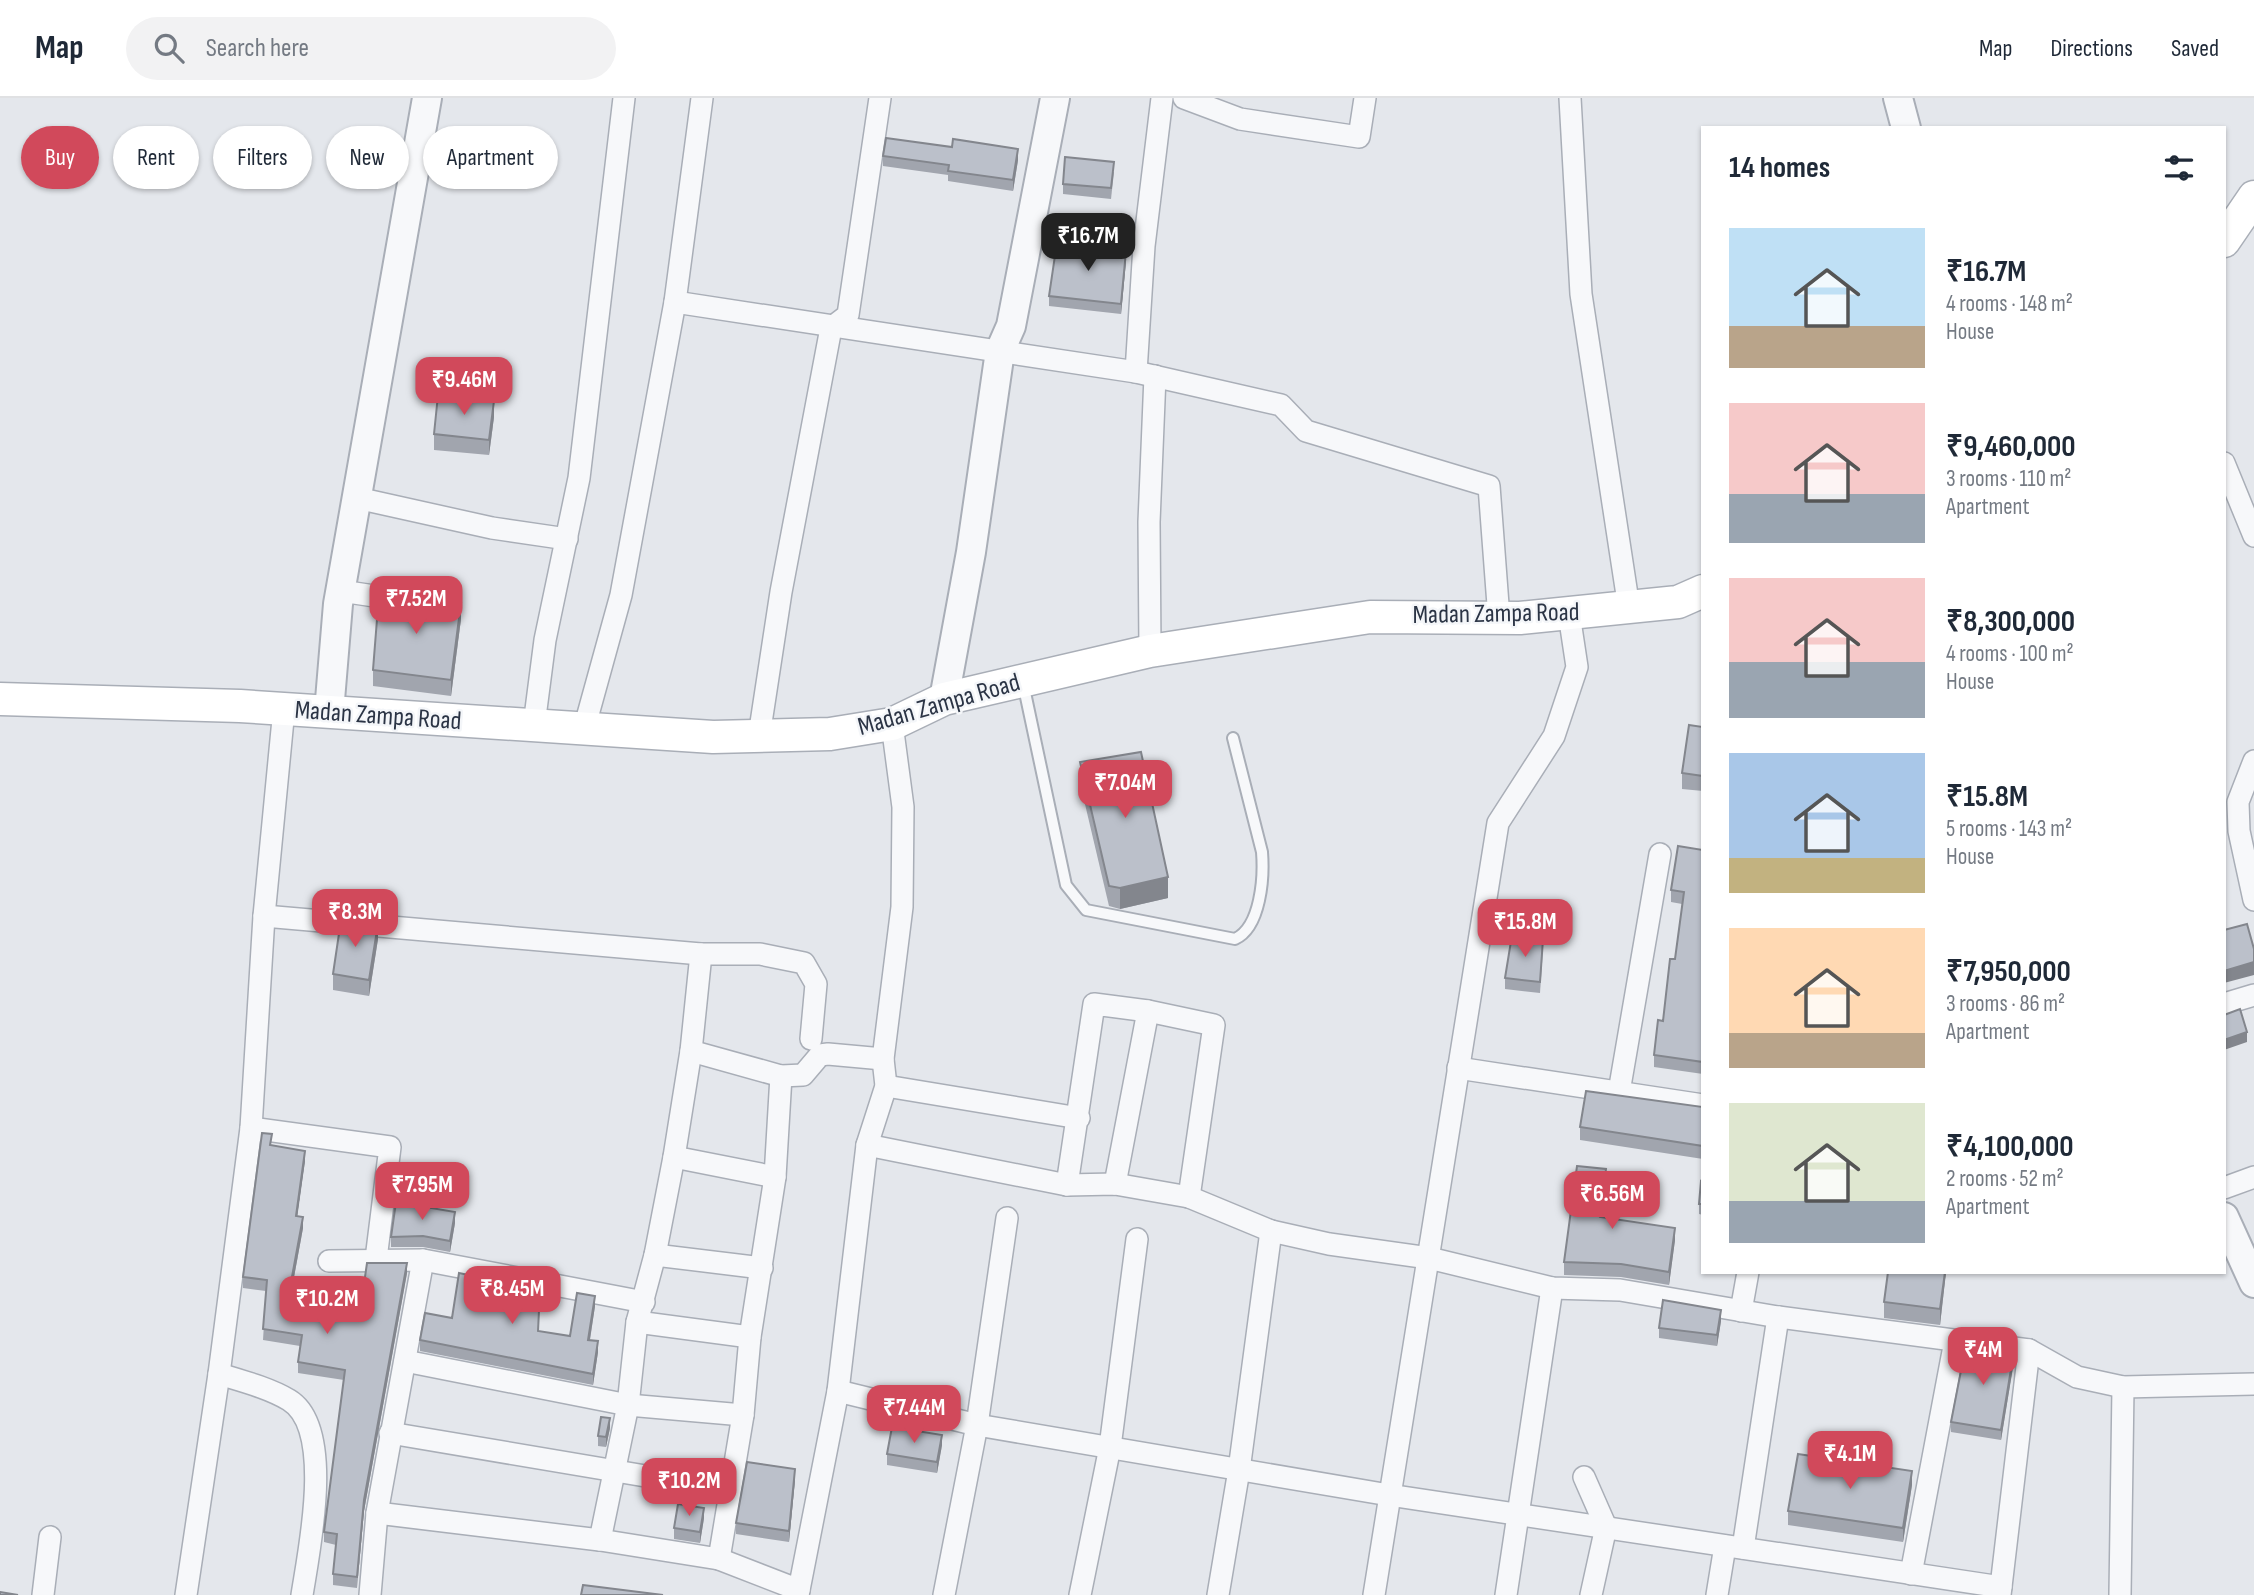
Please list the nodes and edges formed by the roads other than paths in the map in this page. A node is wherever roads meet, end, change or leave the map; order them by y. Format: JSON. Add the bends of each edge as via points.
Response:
{"nodes":[{"id":1,"x":427,"y":98,"type":"edge"},
{"id":2,"x":624,"y":98,"type":"edge"},
{"id":3,"x":702,"y":98,"type":"edge"},
{"id":4,"x":880,"y":98,"type":"edge"},
{"id":5,"x":1055,"y":98,"type":"edge"},
{"id":6,"x":1161,"y":98,"type":"edge"},
{"id":7,"x":1184,"y":98,"type":"edge"},
{"id":8,"x":1365,"y":98,"type":"edge"},
{"id":9,"x":1570,"y":98,"type":"edge"},
{"id":10,"x":1898,"y":98,"type":"edge"},
{"id":11,"x":1242,"y":108,"type":"edge"},
{"id":12,"x":1905,"y":126,"type":"edge"},
{"id":13,"x":2254,"y":197,"type":"edge"},
{"id":14,"x":2226,"y":238,"type":"edge"},
{"id":15,"x":675,"y":302,"type":"junction"},
{"id":16,"x":831,"y":327,"type":"junction"},
{"id":17,"x":1000,"y":351,"type":"junction"},
{"id":18,"x":1145,"y":374,"type":"junction"},
{"id":19,"x":2226,"y":468,"type":"edge"},
{"id":20,"x":357,"y":498,"type":"junction"},
{"id":21,"x":2254,"y":536,"type":"edge"},
{"id":22,"x":567,"y":539,"type":"junction"},
{"id":23,"x":341,"y":591,"type":"junction"},
{"id":24,"x":1701,"y":592,"type":"edge"},
{"id":25,"x":381,"y":597,"type":"edge"},
{"id":26,"x":1629,"y":608,"type":"junction"},
{"id":27,"x":1569,"y":614,"type":"junction"},
{"id":28,"x":1499,"y":618,"type":"junction"},
{"id":29,"x":1150,"y":651,"type":"junction"},
{"id":30,"x":1022,"y":680,"type":"junction"},
{"id":31,"x":0,"y":699,"type":"edge"},
{"id":32,"x":944,"y":699,"type":"junction"},
{"id":33,"x":284,"y":709,"type":"junction"},
{"id":34,"x":329,"y":712,"type":"junction"},
{"id":35,"x":892,"y":724,"type":"junction"},
{"id":36,"x":534,"y":725,"type":"junction"},
{"id":37,"x":584,"y":729,"type":"junction"},
{"id":38,"x":759,"y":736,"type":"junction"},
{"id":39,"x":1233,"y":738,"type":"dead end"},
{"id":40,"x":2254,"y":761,"type":"edge"},
{"id":41,"x":1660,"y":854,"type":"dead end"},
{"id":42,"x":2254,"y":900,"type":"edge"},
{"id":43,"x":264,"y":916,"type":"junction"},
{"id":44,"x":701,"y":954,"type":"junction"},
{"id":45,"x":2254,"y":995,"type":"edge"},
{"id":46,"x":2226,"y":1003,"type":"edge"},
{"id":47,"x":1148,"y":1011,"type":"junction"},
{"id":48,"x":811,"y":1039,"type":"dead end"},
{"id":49,"x":691,"y":1051,"type":"junction"},
{"id":50,"x":883,"y":1059,"type":"junction"},
{"id":51,"x":1458,"y":1068,"type":"junction"},
{"id":52,"x":781,"y":1076,"type":"junction"},
{"id":53,"x":886,"y":1086,"type":"junction"},
{"id":54,"x":1619,"y":1092,"type":"junction"},
{"id":55,"x":1701,"y":1105,"type":"edge"},
{"id":56,"x":1079,"y":1118,"type":"junction"},
{"id":57,"x":251,"y":1128,"type":"junction"},
{"id":58,"x":867,"y":1145,"type":"junction"},
{"id":59,"x":674,"y":1157,"type":"junction"},
{"id":60,"x":775,"y":1177,"type":"junction"},
{"id":61,"x":2254,"y":1177,"type":"edge"},
{"id":62,"x":1115,"y":1184,"type":"junction"},
{"id":63,"x":1067,"y":1185,"type":"junction"},
{"id":64,"x":2226,"y":1187,"type":"edge"},
{"id":65,"x":1189,"y":1197,"type":"junction"},
{"id":66,"x":1007,"y":1218,"type":"dead end"},
{"id":67,"x":2226,"y":1221,"type":"edge"},
{"id":68,"x":1271,"y":1231,"type":"junction"},
{"id":69,"x":1137,"y":1239,"type":"dead end"},
{"id":70,"x":655,"y":1255,"type":"junction"},
{"id":71,"x":1429,"y":1258,"type":"junction"},
{"id":72,"x":376,"y":1259,"type":"junction"},
{"id":73,"x":423,"y":1260,"type":"junction"},
{"id":74,"x":329,"y":1261,"type":"dead end"},
{"id":75,"x":762,"y":1268,"type":"junction"},
{"id":76,"x":1748,"y":1274,"type":"edge"},
{"id":77,"x":2254,"y":1283,"type":"edge"},
{"id":78,"x":1552,"y":1288,"type":"junction"},
{"id":79,"x":1741,"y":1311,"type":"junction"},
{"id":80,"x":640,"y":1312,"type":"junction"},
{"id":81,"x":1778,"y":1317,"type":"junction"},
{"id":82,"x":750,"y":1337,"type":"junction"},
{"id":83,"x":1955,"y":1341,"type":"junction"},
{"id":84,"x":2029,"y":1350,"type":"junction"},
{"id":85,"x":405,"y":1361,"type":"junction"},
{"id":86,"x":219,"y":1374,"type":"junction"},
{"id":87,"x":2254,"y":1384,"type":"edge"},
{"id":88,"x":2123,"y":1387,"type":"junction"},
{"id":89,"x":838,"y":1391,"type":"junction"},
{"id":90,"x":628,"y":1405,"type":"junction"},
{"id":91,"x":743,"y":1415,"type":"junction"},
{"id":92,"x":977,"y":1425,"type":"junction"},
{"id":93,"x":390,"y":1433,"type":"junction"},
{"id":94,"x":1110,"y":1447,"type":"junction"},
{"id":95,"x":1240,"y":1469,"type":"junction"},
{"id":96,"x":614,"y":1472,"type":"junction"},
{"id":97,"x":1584,"y":1477,"type":"dead end"},
{"id":98,"x":728,"y":1493,"type":"junction"},
{"id":99,"x":1389,"y":1495,"type":"junction"},
{"id":100,"x":377,"y":1513,"type":"junction"},
{"id":101,"x":1519,"y":1515,"type":"junction"},
{"id":102,"x":1605,"y":1528,"type":"junction"},
{"id":103,"x":50,"y":1536,"type":"dead end"},
{"id":104,"x":600,"y":1540,"type":"junction"},
{"id":105,"x":1734,"y":1547,"type":"junction"},
{"id":106,"x":719,"y":1559,"type":"junction"},
{"id":107,"x":1911,"y":1574,"type":"junction"},
{"id":108,"x":2001,"y":1591,"type":"edge"},
{"id":109,"x":798,"y":1593,"type":"edge"},
{"id":110,"x":43,"y":1595,"type":"edge"},
{"id":111,"x":186,"y":1595,"type":"edge"},
{"id":112,"x":302,"y":1595,"type":"edge"},
{"id":113,"x":370,"y":1595,"type":"edge"},
{"id":114,"x":944,"y":1595,"type":"edge"},
{"id":115,"x":1080,"y":1595,"type":"edge"},
{"id":116,"x":1218,"y":1595,"type":"edge"},
{"id":117,"x":1374,"y":1595,"type":"edge"},
{"id":118,"x":1506,"y":1595,"type":"edge"},
{"id":119,"x":1591,"y":1595,"type":"edge"},
{"id":120,"x":1717,"y":1595,"type":"edge"},
{"id":121,"x":2120,"y":1595,"type":"edge"}],
"edges":[{"from":1,"to":20,"type":"street"},
{"from":2,"to":22,"type":"street","via":[[579,478]]},
{"from":3,"to":15,"type":"street"},
{"from":4,"to":16,"type":"street","via":[[848,315]]},
{"from":5,"to":17,"type":"street","via":[[1012,326]]},
{"from":6,"to":18,"type":"street","via":[[1144,246]]},
{"from":7,"to":11,"type":"street"},
{"from":8,"to":11,"type":"street","via":[[1359,137]]},
{"from":9,"to":26,"type":"street","via":[[1581,294]]},
{"from":10,"to":12,"type":"street"},
{"from":13,"to":14,"type":"main road"},
{"from":15,"to":16,"type":"street"},
{"from":15,"to":37,"type":"street","via":[[621,594]]},
{"from":16,"to":17,"type":"street"},
{"from":16,"to":38,"type":"street"},
{"from":17,"to":18,"type":"street"},
{"from":17,"to":32,"type":"street"},
{"from":18,"to":28,"type":"street","via":[[1281,405],[1306,431],[1489,486]]},
{"from":18,"to":29,"type":"street"},
{"from":19,"to":21,"type":"street"},
{"from":20,"to":22,"type":"street","via":[[492,528]]},
{"from":20,"to":23,"type":"street"},
{"from":22,"to":36,"type":"street","via":[[545,640]]},
{"from":23,"to":25,"type":"street"},
{"from":23,"to":34,"type":"street"},
{"from":24,"to":26,"type":"main road","name":"Madan Zampa Road","via":[[1678,602]]},
{"from":26,"to":27,"type":"main road","name":"Madan Zampa Road"},
{"from":27,"to":28,"type":"main road","name":"Madan Zampa Road"},
{"from":27,"to":51,"type":"street","via":[[1577,667],[1554,736],[1498,824]]},
{"from":28,"to":29,"type":"main road","name":"Madan Zampa Road","via":[[1370,617]]},
{"from":29,"to":30,"type":"main road","name":"Madan Zampa Road"},
{"from":30,"to":32,"type":"main road","name":"Madan Zampa Road"},
{"from":30,"to":39,"type":"lane","via":[[1066,885],[1086,910],[1235,939],[1244,935],[1252,924],[1262,852]]},
{"from":31,"to":33,"type":"main road","name":"Madan Zampa Road"},
{"from":32,"to":35,"type":"main road","name":"Madan Zampa Road"},
{"from":33,"to":34,"type":"main road","name":"Madan Zampa Road"},
{"from":33,"to":43,"type":"street"},
{"from":34,"to":36,"type":"main road","name":"Madan Zampa Road"},
{"from":35,"to":38,"type":"main road","name":"Madan Zampa Road","via":[[830,734]]},
{"from":35,"to":50,"type":"street","via":[[903,807],[902,907]]},
{"from":36,"to":37,"type":"main road","name":"Madan Zampa Road"},
{"from":37,"to":38,"type":"main road","name":"Madan Zampa Road"},
{"from":40,"to":42,"type":"street","via":[[2238,802],[2239,831]]},
{"from":41,"to":54,"type":"street"},
{"from":43,"to":44,"type":"street"},
{"from":43,"to":57,"type":"street"},
{"from":44,"to":48,"type":"street","via":[[760,954],[804,963],[816,984]]},
{"from":44,"to":49,"type":"street"},
{"from":45,"to":46,"type":"street"},
{"from":47,"to":56,"type":"street","via":[[1094,1004]]},
{"from":47,"to":62,"type":"street"},
{"from":47,"to":65,"type":"street","via":[[1214,1025]]},
{"from":49,"to":52,"type":"street"},
{"from":49,"to":59,"type":"street"},
{"from":50,"to":52,"type":"street","via":[[820,1055],[803,1076]]},
{"from":50,"to":53,"type":"street"},
{"from":51,"to":54,"type":"street"},
{"from":51,"to":71,"type":"street"},
{"from":52,"to":60,"type":"street"},
{"from":53,"to":56,"type":"street"},
{"from":53,"to":58,"type":"street"},
{"from":54,"to":55,"type":"street"},
{"from":56,"to":63,"type":"street"},
{"from":57,"to":72,"type":"street","via":[[390,1147]]},
{"from":57,"to":86,"type":"street"},
{"from":58,"to":63,"type":"street"},
{"from":58,"to":89,"type":"street"},
{"from":59,"to":60,"type":"street"},
{"from":59,"to":70,"type":"street"},
{"from":60,"to":75,"type":"street"},
{"from":61,"to":64,"type":"street"},
{"from":62,"to":63,"type":"street"},
{"from":62,"to":65,"type":"street"},
{"from":65,"to":68,"type":"street"},
{"from":66,"to":92,"type":"street"},
{"from":67,"to":77,"type":"street"},
{"from":68,"to":71,"type":"street"},
{"from":68,"to":95,"type":"street"},
{"from":69,"to":94,"type":"street"},
{"from":70,"to":75,"type":"street"},
{"from":70,"to":80,"type":"street"},
{"from":71,"to":78,"type":"street"},
{"from":71,"to":99,"type":"street"},
{"from":72,"to":73,"type":"street"},
{"from":72,"to":74,"type":"street"},
{"from":73,"to":80,"type":"street"},
{"from":73,"to":85,"type":"street"},
{"from":75,"to":82,"type":"street"},
{"from":76,"to":79,"type":"street"},
{"from":78,"to":79,"type":"street","via":[[1620,1290]]},
{"from":78,"to":101,"type":"street"},
{"from":79,"to":81,"type":"street"},
{"from":80,"to":82,"type":"street"},
{"from":80,"to":90,"type":"street"},
{"from":81,"to":83,"type":"street"},
{"from":81,"to":105,"type":"street"},
{"from":82,"to":91,"type":"street"},
{"from":83,"to":84,"type":"street"},
{"from":83,"to":107,"type":"street"},
{"from":84,"to":88,"type":"street","via":[[2077,1377]]},
{"from":84,"to":108,"type":"street"},
{"from":85,"to":90,"type":"street"},
{"from":85,"to":93,"type":"street"},
{"from":86,"to":111,"type":"street"},
{"from":86,"to":112,"type":"street","via":[[292,1402],[314,1434],[316,1503]]},
{"from":87,"to":88,"type":"street"},
{"from":88,"to":121,"type":"street"},
{"from":89,"to":92,"type":"street"},
{"from":89,"to":109,"type":"street"},
{"from":90,"to":91,"type":"street"},
{"from":90,"to":96,"type":"street"},
{"from":91,"to":98,"type":"street"},
{"from":92,"to":94,"type":"street"},
{"from":92,"to":114,"type":"street"},
{"from":93,"to":96,"type":"street"},
{"from":93,"to":100,"type":"street"},
{"from":94,"to":95,"type":"street"},
{"from":94,"to":115,"type":"street"},
{"from":95,"to":99,"type":"street"},
{"from":95,"to":116,"type":"street"},
{"from":96,"to":98,"type":"street"},
{"from":96,"to":104,"type":"street"},
{"from":97,"to":102,"type":"street"},
{"from":98,"to":106,"type":"street"},
{"from":99,"to":101,"type":"street"},
{"from":99,"to":117,"type":"street"},
{"from":100,"to":104,"type":"street"},
{"from":100,"to":113,"type":"street"},
{"from":101,"to":102,"type":"street"},
{"from":101,"to":118,"type":"street"},
{"from":102,"to":105,"type":"street"},
{"from":102,"to":119,"type":"street"},
{"from":103,"to":110,"type":"street"},
{"from":104,"to":106,"type":"street"},
{"from":105,"to":107,"type":"street"},
{"from":105,"to":120,"type":"street"},
{"from":106,"to":109,"type":"street"},
{"from":107,"to":108,"type":"street"}]}
